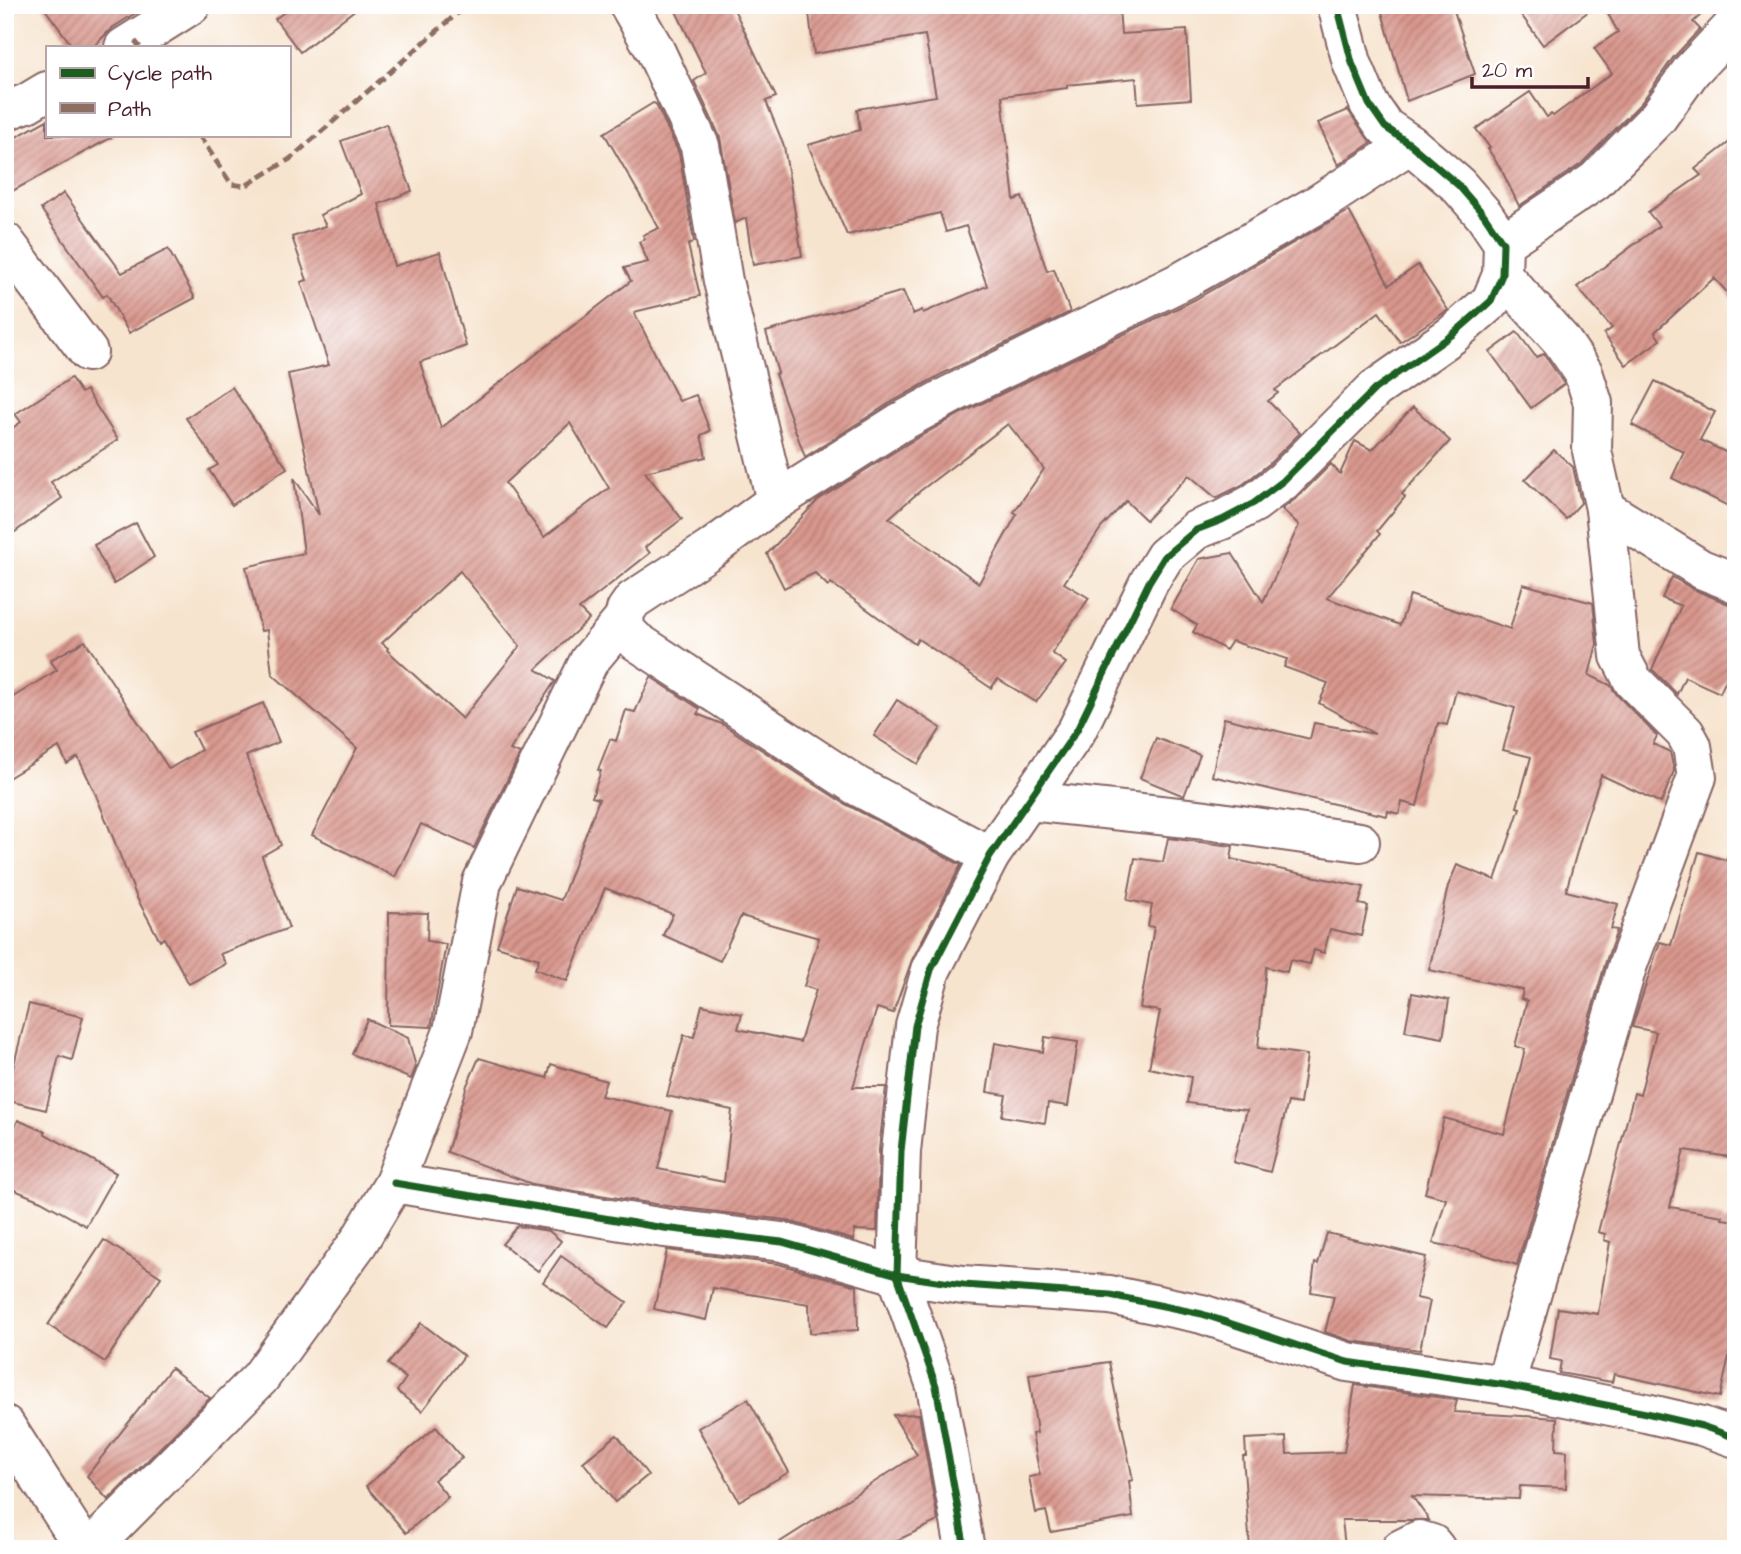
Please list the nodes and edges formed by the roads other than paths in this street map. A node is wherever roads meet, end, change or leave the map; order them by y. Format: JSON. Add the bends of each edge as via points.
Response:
{"nodes":[{"id":1,"x":191,"y":5,"type":"edge"},
{"id":2,"x":629,"y":5,"type":"edge"},
{"id":3,"x":1337,"y":5,"type":"edge"},
{"id":4,"x":1736,"y":23,"type":"edge"},
{"id":5,"x":126,"y":46,"type":"edge"},
{"id":6,"x":46,"y":93,"type":"edge"},
{"id":7,"x":5,"y":111,"type":"edge"},
{"id":8,"x":1410,"y":144,"type":"junction"},
{"id":9,"x":5,"y":242,"type":"edge"},
{"id":10,"x":1503,"y":259,"type":"junction"},
{"id":11,"x":88,"y":352,"type":"dead end"},
{"id":12,"x":776,"y":501,"type":"junction"},
{"id":13,"x":1605,"y":509,"type":"junction"},
{"id":14,"x":1736,"y":583,"type":"edge"},
{"id":15,"x":624,"y":619,"type":"junction"},
{"id":16,"x":1029,"y":801,"type":"junction"},
{"id":17,"x":1360,"y":842,"type":"dead end"},
{"id":18,"x":990,"y":856,"type":"junction"},
{"id":19,"x":394,"y":1183,"type":"junction"},
{"id":20,"x":897,"y":1275,"type":"junction"},
{"id":21,"x":1505,"y":1385,"type":"junction"},
{"id":22,"x":5,"y":1425,"type":"edge"},
{"id":23,"x":1736,"y":1438,"type":"edge"},
{"id":24,"x":88,"y":1549,"type":"edge"},
{"id":25,"x":965,"y":1549,"type":"edge"},
{"id":26,"x":1401,"y":1549,"type":"edge"},
{"id":27,"x":1436,"y":1549,"type":"edge"}],
"edges":[{"from":1,"to":5,"type":"street"},
{"from":2,"to":12,"type":"street","via":[[700,146],[723,281]]},
{"from":3,"to":8,"type":"street","via":[[1352,63],[1369,104],[1385,127]]},
{"from":4,"to":10,"type":"street","via":[[1691,71],[1658,117],[1595,181]]},
{"from":6,"to":7,"type":"street"},
{"from":8,"to":10,"type":"street","via":[[1458,185],[1484,215]]},
{"from":8,"to":12,"type":"street","via":[[1320,203],[1184,280],[952,394]]},
{"from":9,"to":11,"type":"street"},
{"from":10,"to":13,"type":"street","via":[[1583,372],[1593,402],[1592,451]]},
{"from":10,"to":16,"type":"street","via":[[1491,301],[1452,335],[1375,389],[1283,481],[1254,503],[1196,530],[1165,556],[1077,730]]},
{"from":12,"to":15,"type":"street","via":[[633,600]]},
{"from":13,"to":14,"type":"street","via":[[1702,569]]},
{"from":13,"to":21,"type":"street","via":[[1620,656],[1633,681],[1685,733],[1697,778],[1627,967]]},
{"from":15,"to":18,"type":"street","via":[[626,631],[636,641],[792,745],[857,786]]},
{"from":15,"to":19,"type":"street","via":[[589,661],[482,882],[453,1031]]},
{"from":16,"to":17,"type":"street"},
{"from":16,"to":18,"type":"street"},
{"from":18,"to":20,"type":"street","via":[[932,970],[915,1026],[901,1151]]},
{"from":19,"to":20,"type":"street","via":[[664,1228],[782,1242]]},
{"from":19,"to":24,"type":"street","via":[[358,1243],[260,1378]]},
{"from":20,"to":21,"type":"street","via":[[963,1285],[1110,1295],[1202,1314],[1347,1362]]},
{"from":20,"to":25,"type":"street","via":[[936,1386]]},
{"from":21,"to":23,"type":"street","via":[[1646,1413]]},
{"from":22,"to":24,"type":"street"},
{"from":26,"to":27,"type":"street","via":[[1419,1541]]}]}
